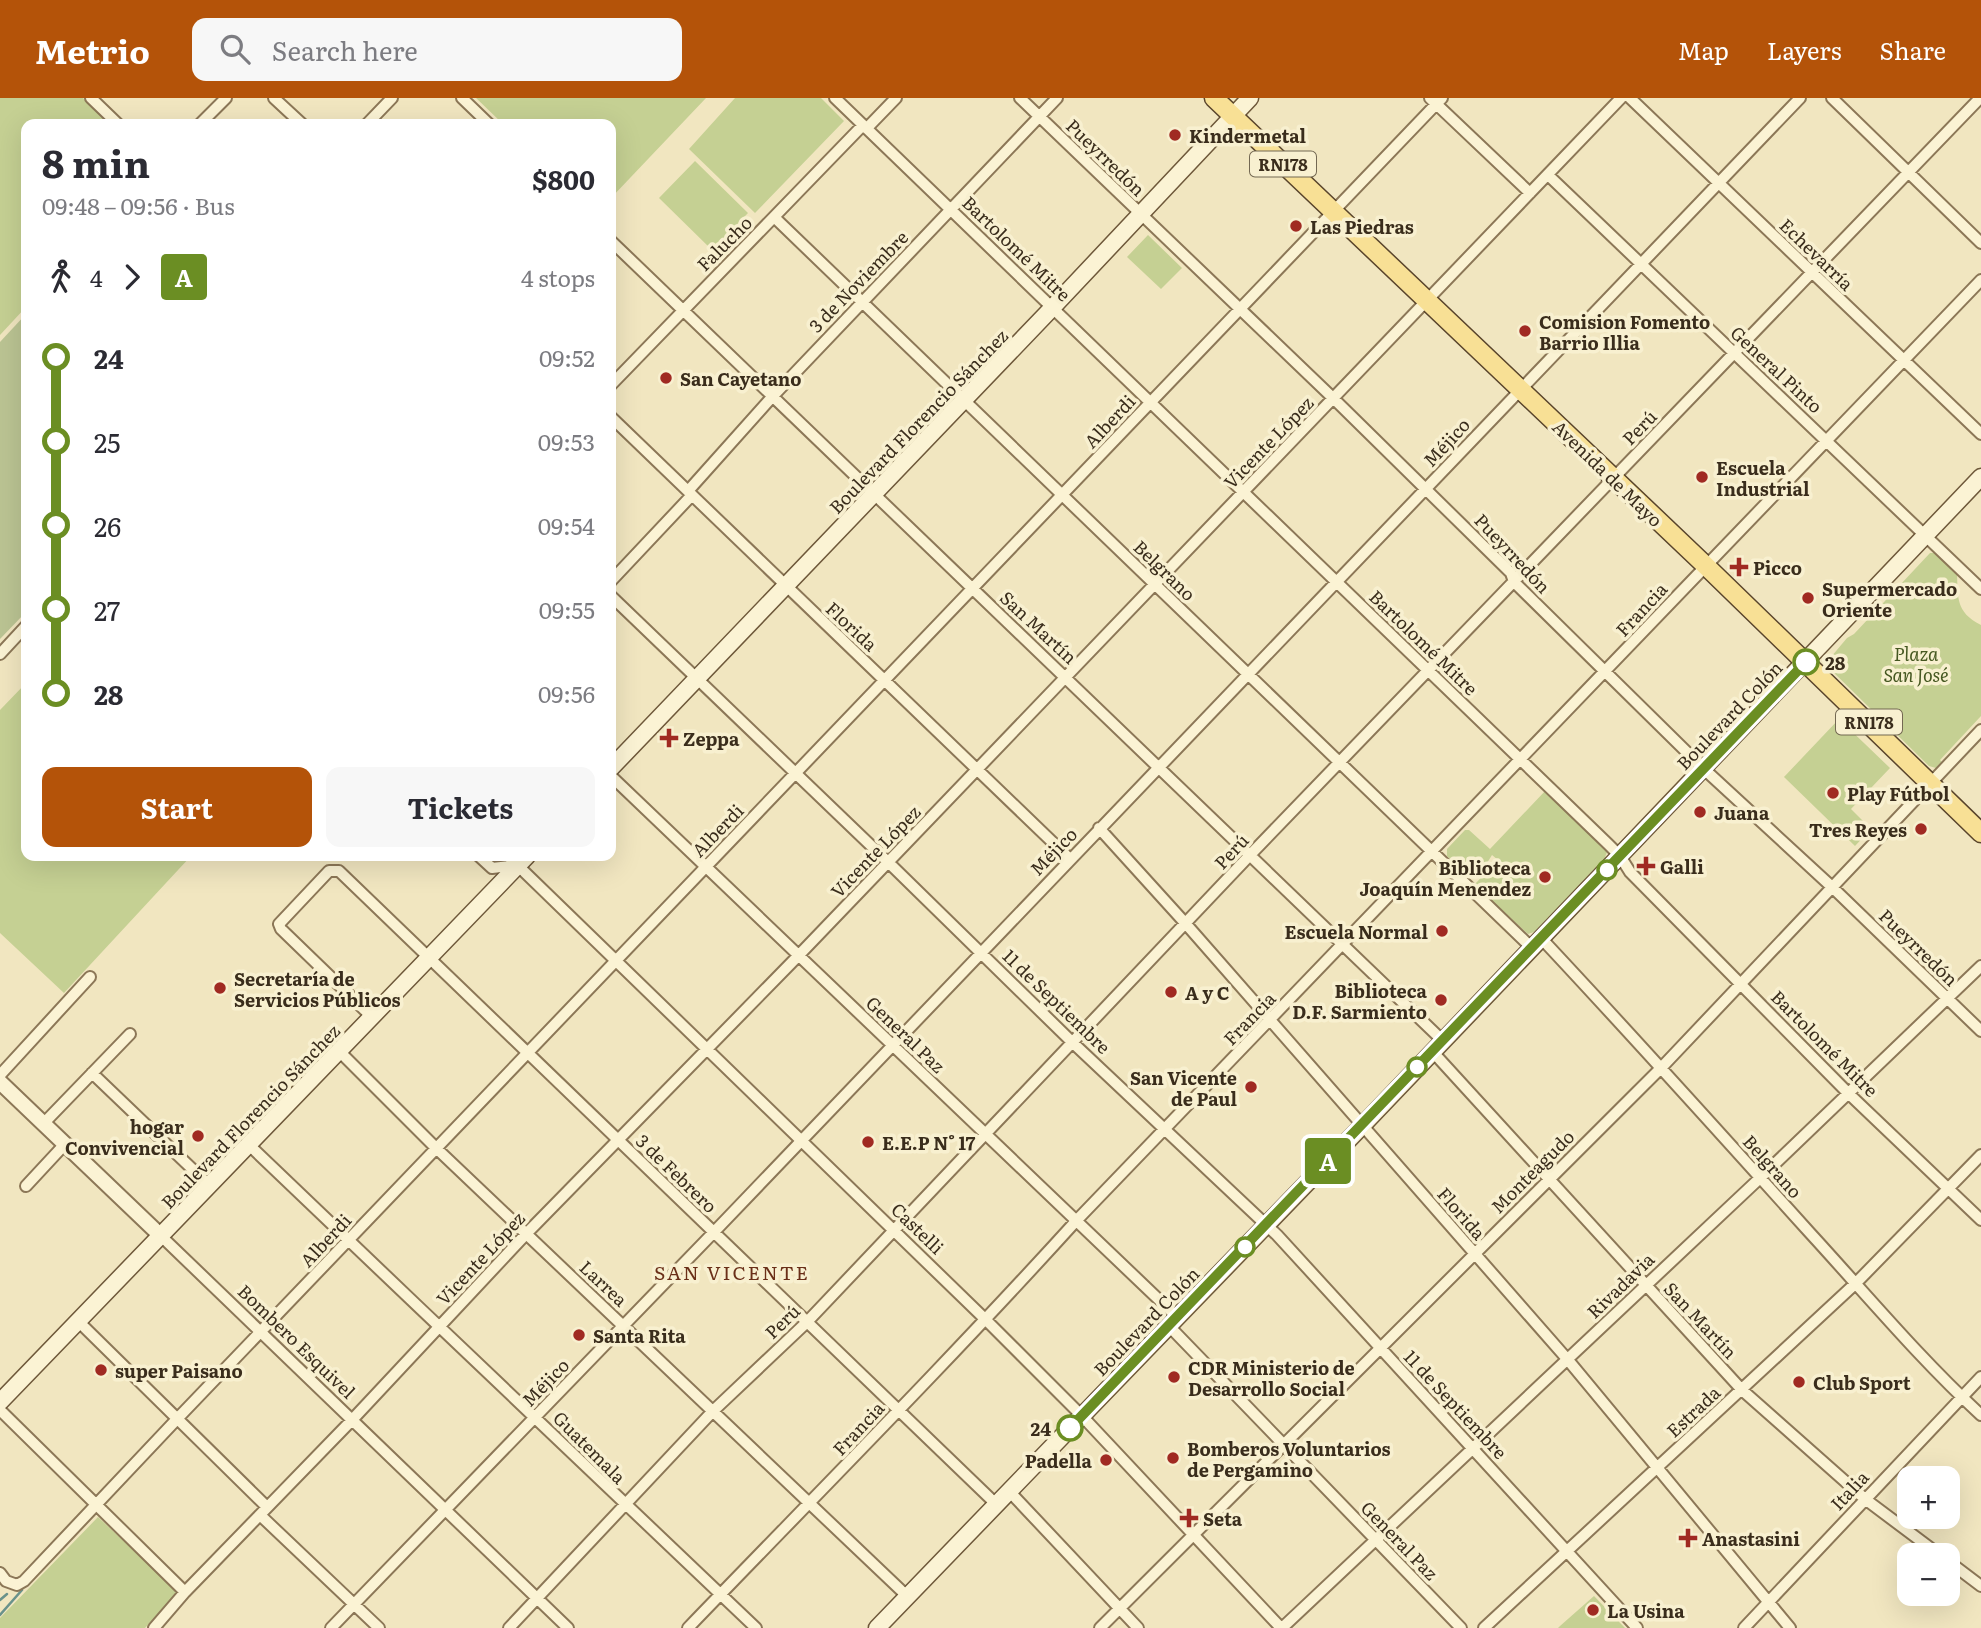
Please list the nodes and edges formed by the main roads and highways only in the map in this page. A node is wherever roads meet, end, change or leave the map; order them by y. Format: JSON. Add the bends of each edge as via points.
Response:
{"nodes":[{"id":1,"x":1214,"y":98,"type":"edge"},
{"id":2,"x":1250,"y":98,"type":"edge"},
{"id":3,"x":1233,"y":116,"type":"junction"},
{"id":4,"x":1981,"y":478,"type":"edge"},
{"id":5,"x":1806,"y":662,"type":"junction"},
{"id":6,"x":616,"y":763,"type":"edge"},
{"id":7,"x":1981,"y":833,"type":"edge"},
{"id":8,"x":516,"y":861,"type":"edge"},
{"id":9,"x":0,"y":1402,"type":"edge"},
{"id":10,"x":877,"y":1628,"type":"edge"}],
"edges":[{"from":1,"to":3,"type":"main road","number":"RN178"},
{"from":2,"to":3,"type":"main road","name":"Boulevard Florencio Sánchez"},
{"from":3,"to":5,"type":"main road","name":"Avenida de Mayo","number":"RN178"},
{"from":3,"to":6,"type":"main road","name":"Boulevard Florencio Sánchez"},
{"from":4,"to":5,"type":"main road","name":"Boulevard Colón"},
{"from":5,"to":7,"type":"main road","name":"Avenida de Mayo","number":"RN178"},
{"from":5,"to":10,"type":"main road","name":"Boulevard Colón"},
{"from":8,"to":9,"type":"main road","name":"Boulevard Florencio Sánchez","via":[[429,959]]}]}
